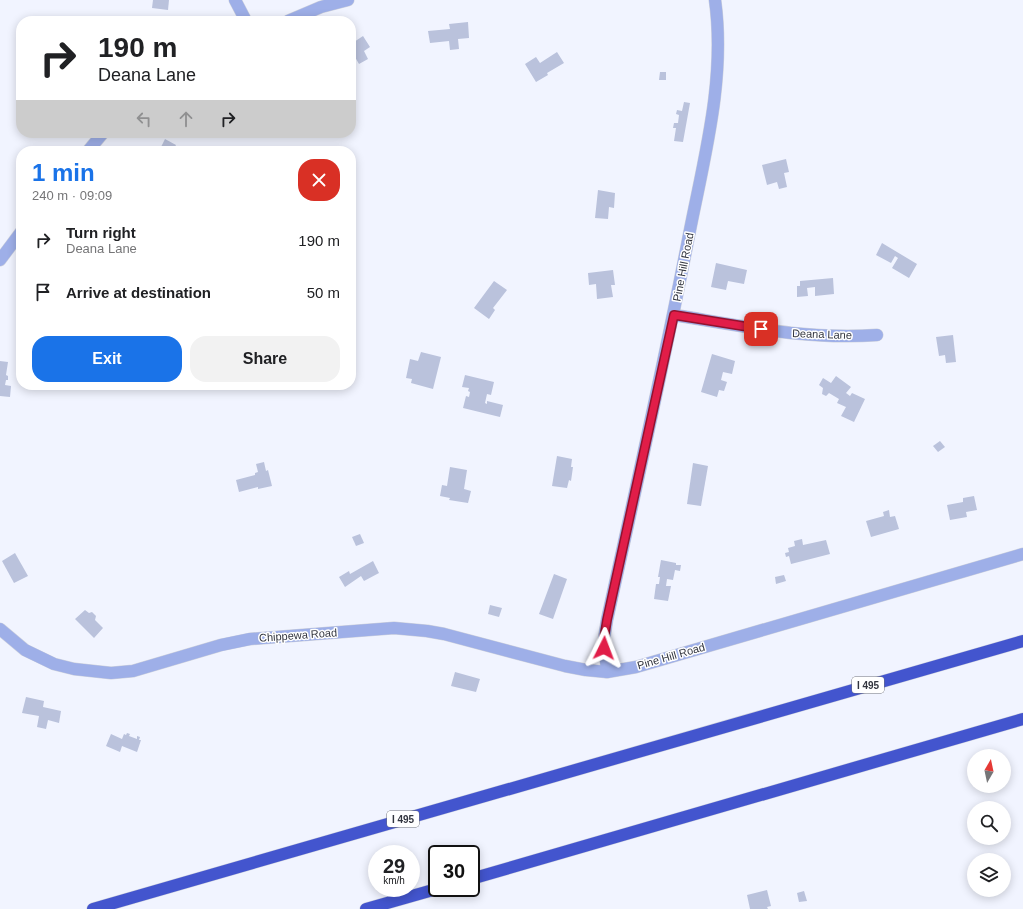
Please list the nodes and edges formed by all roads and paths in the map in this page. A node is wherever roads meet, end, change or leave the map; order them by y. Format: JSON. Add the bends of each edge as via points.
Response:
{"nodes":[{"id":1,"x":235,"y":0,"type":"edge"},
{"id":2,"x":348,"y":0,"type":"edge"},
{"id":3,"x":715,"y":0,"type":"edge"},
{"id":4,"x":243,"y":16,"type":"edge"},
{"id":5,"x":299,"y":16,"type":"edge"},
{"id":6,"x":99,"y":138,"type":"edge"},
{"id":7,"x":92,"y":146,"type":"edge"},
{"id":8,"x":16,"y":239,"type":"edge"},
{"id":9,"x":0,"y":260,"type":"edge"},
{"id":10,"x":674,"y":315,"type":"junction"},
{"id":11,"x":876,"y":335,"type":"dead end"},
{"id":12,"x":1023,"y":554,"type":"edge"},
{"id":13,"x":0,"y":629,"type":"edge"},
{"id":14,"x":1023,"y":640,"type":"edge"},
{"id":15,"x":607,"y":672,"type":"junction"},
{"id":16,"x":1023,"y":719,"type":"edge"},
{"id":17,"x":480,"y":876,"type":"edge"},
{"id":18,"x":428,"y":891,"type":"edge"},
{"id":19,"x":93,"y":909,"type":"edge"},
{"id":20,"x":366,"y":909,"type":"edge"}],
"edges":[{"from":1,"to":4,"type":"street"},
{"from":2,"to":5,"type":"street"},
{"from":3,"to":10,"type":"street","name":"Pine Hill Road","via":[[719,33],[716,92]]},
{"from":6,"to":7,"type":"street"},
{"from":8,"to":9,"type":"street"},
{"from":10,"to":11,"type":"street","name":"Deana Lane","via":[[789,333],[826,336]]},
{"from":10,"to":15,"type":"street","name":"Pine Hill Road","via":[[607,620],[604,639]]},
{"from":12,"to":15,"type":"street","name":"Pine Hill Road","via":[[636,666]]},
{"from":13,"to":15,"type":"street","name":"Chippewa Road","via":[[17,644],[44,660],[64,667],[111,673],[133,672],[221,645],[250,639],[394,628],[444,634],[565,666]]},
{"from":14,"to":19,"type":"highway","number":"I 495"},
{"from":16,"to":17,"type":"highway"},
{"from":18,"to":20,"type":"highway"}]}
